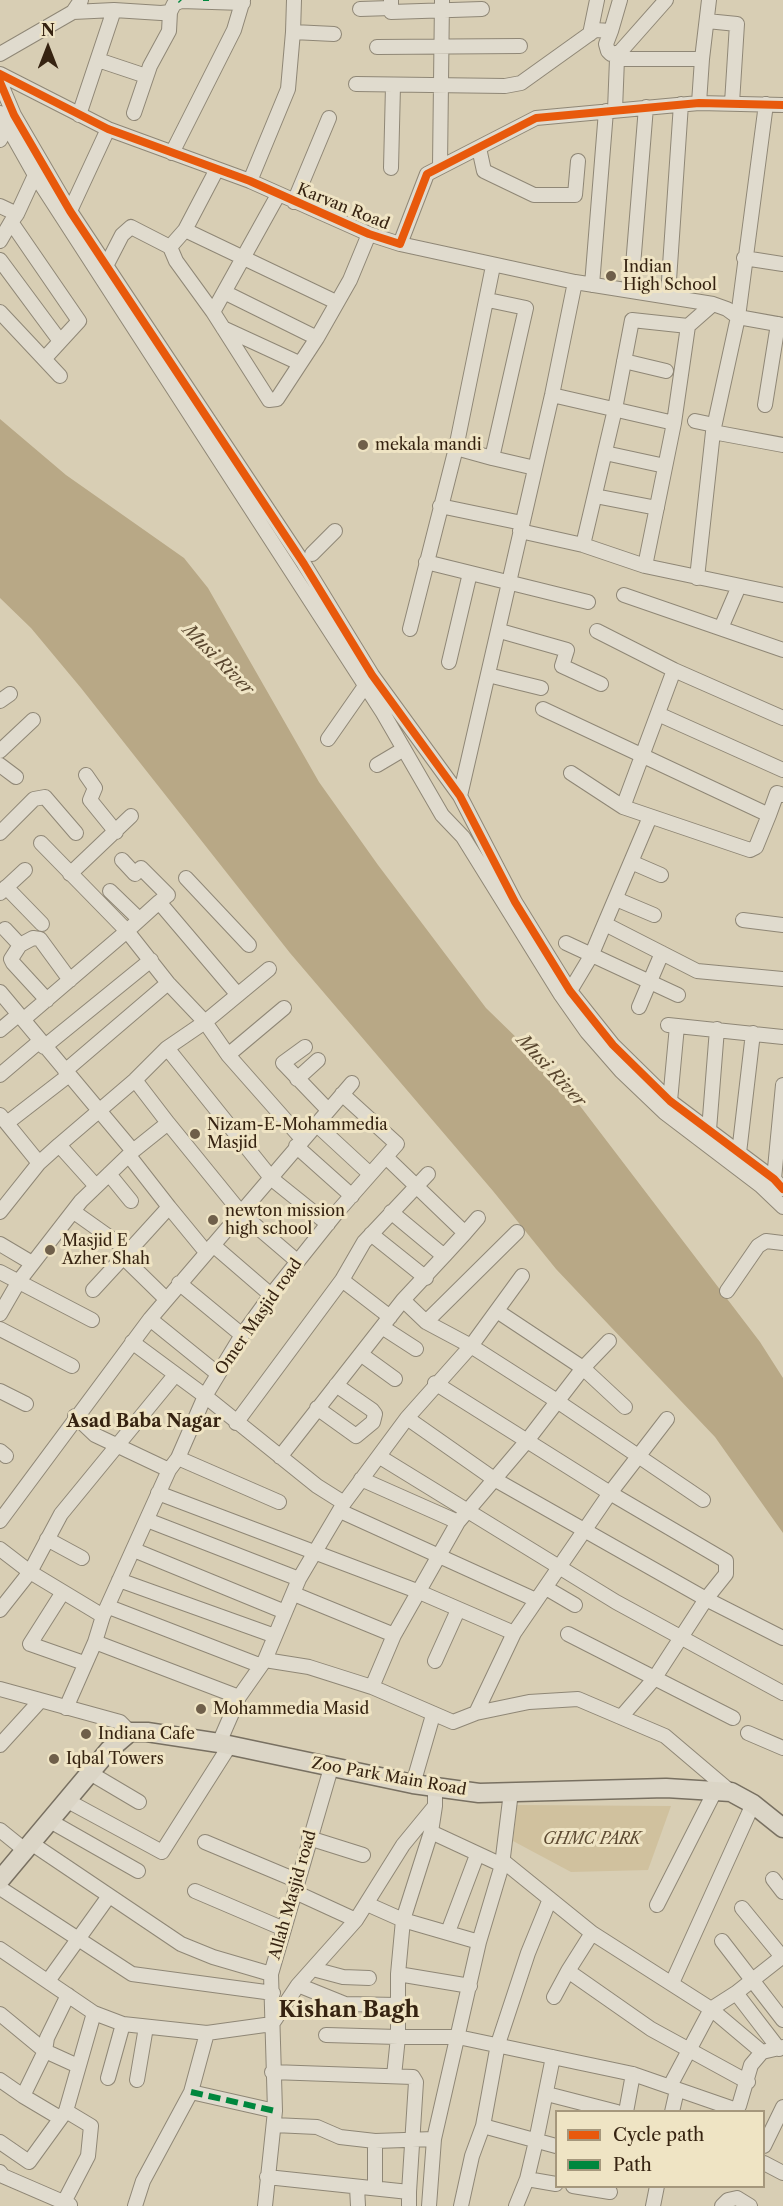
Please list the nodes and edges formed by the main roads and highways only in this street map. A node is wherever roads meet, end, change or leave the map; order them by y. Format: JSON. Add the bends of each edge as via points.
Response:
{"nodes":[{"id":1,"x":782,"y":1825,"type":"edge"},
{"id":2,"x":0,"y":1880,"type":"edge"}],
"edges":[{"from":1,"to":2,"type":"main road","name":"Zoo Park Main Road","via":[[753,1804],[723,1792],[666,1788],[478,1793],[413,1784],[224,1744],[130,1732],[109,1750]]}]}
